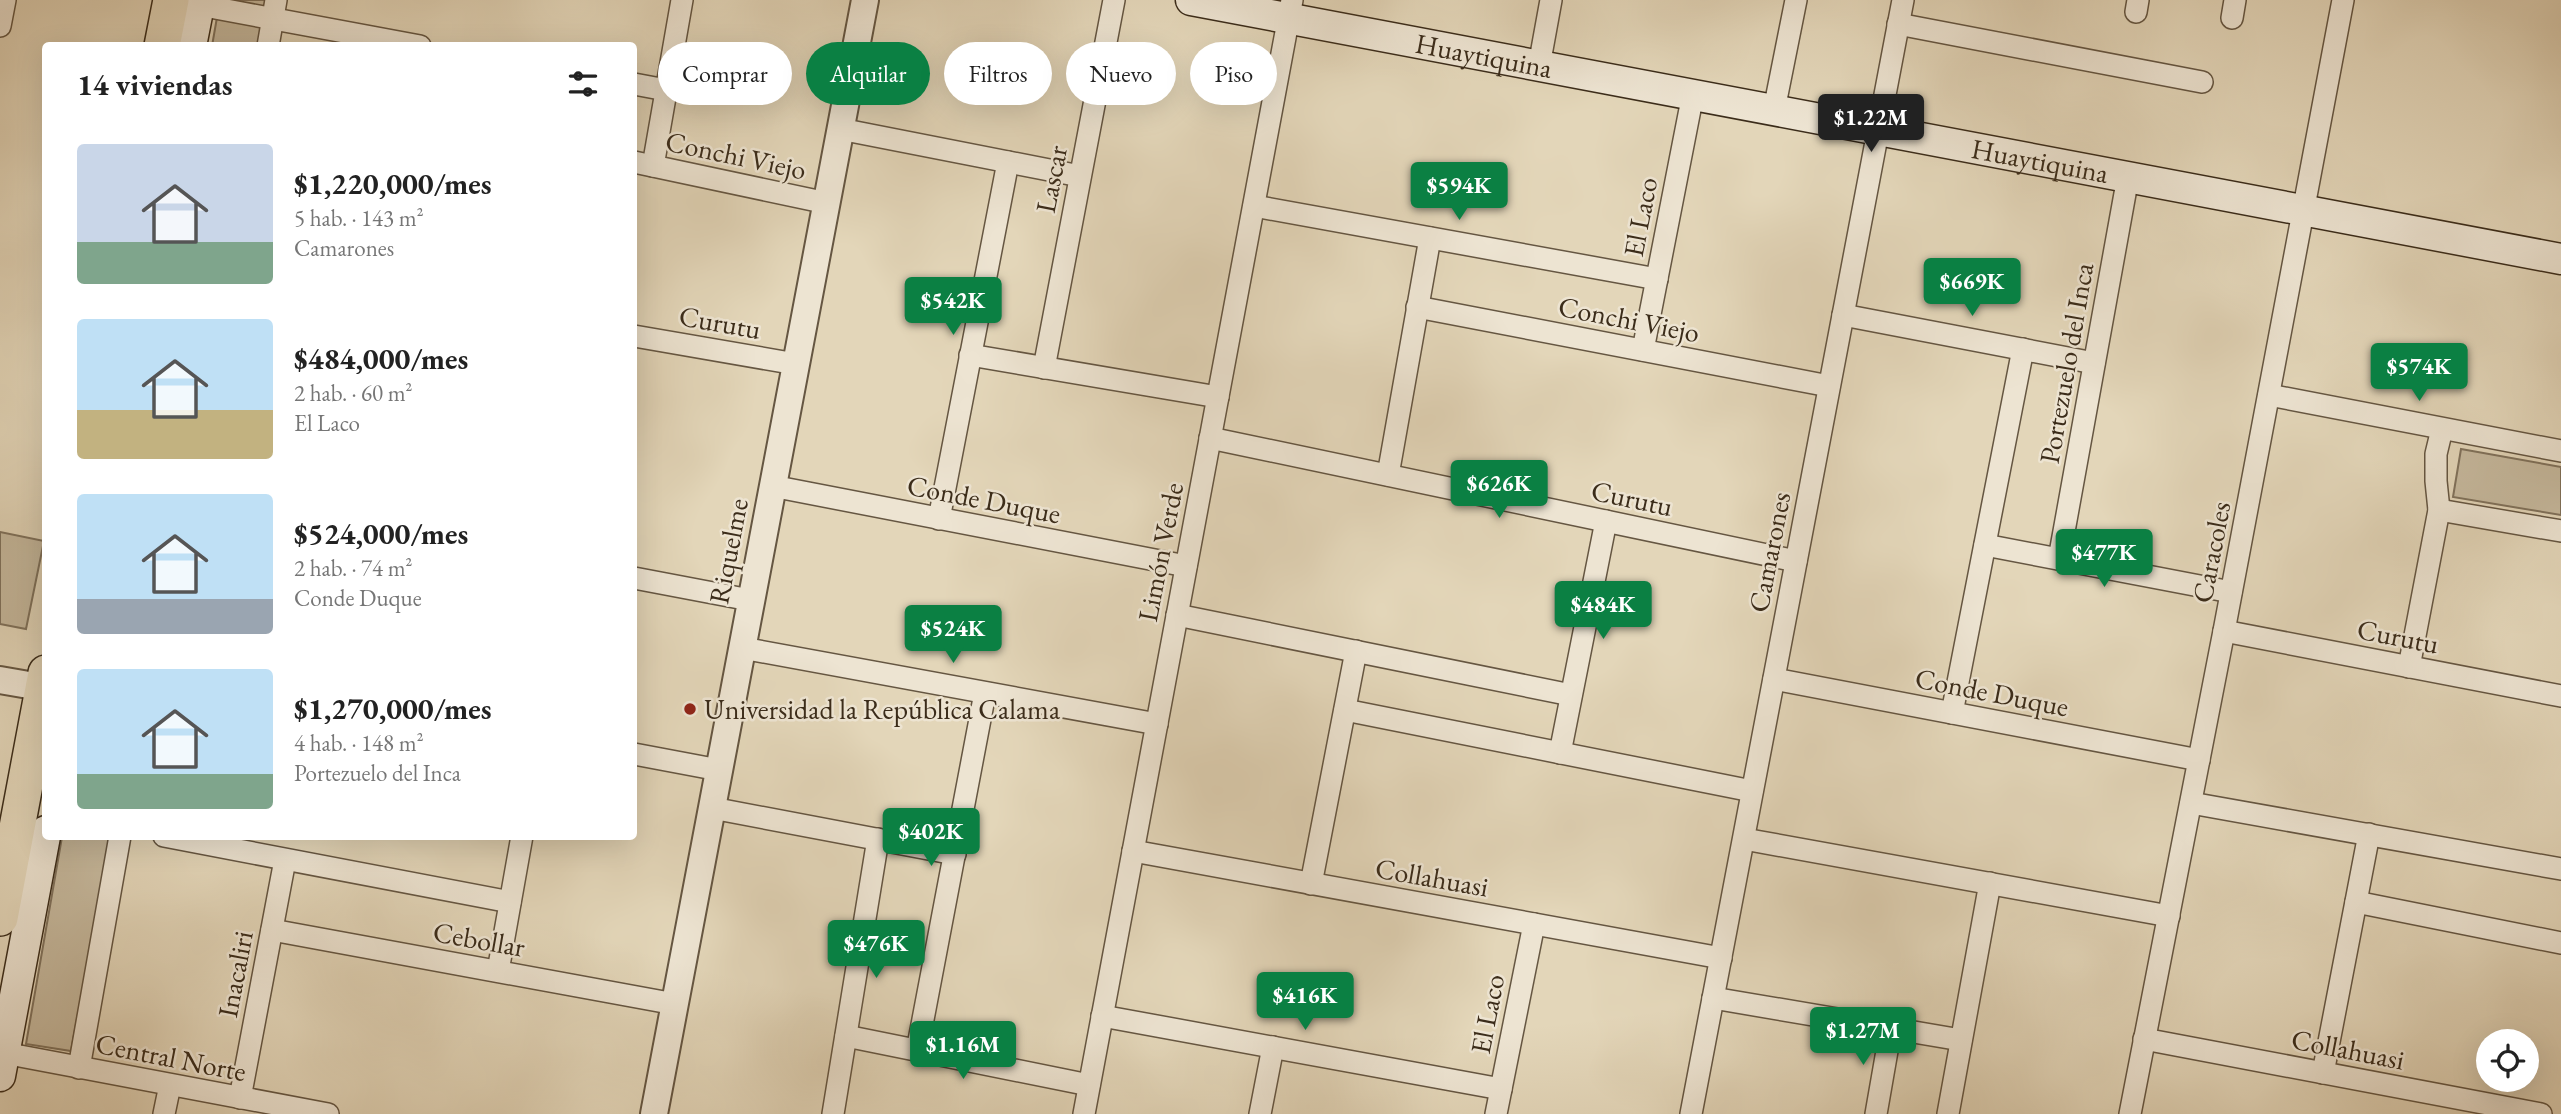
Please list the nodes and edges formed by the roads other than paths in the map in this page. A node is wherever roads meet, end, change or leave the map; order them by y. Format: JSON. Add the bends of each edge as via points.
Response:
{"nodes":[{"id":1,"x":5,"y":0,"type":"edge"},
{"id":2,"x":682,"y":0,"type":"edge"},
{"id":3,"x":866,"y":0,"type":"edge"},
{"id":4,"x":1114,"y":0,"type":"edge"},
{"id":5,"x":1191,"y":0,"type":"edge"},
{"id":6,"x":1551,"y":0,"type":"edge"},
{"id":7,"x":1796,"y":0,"type":"edge"},
{"id":8,"x":1903,"y":0,"type":"edge"},
{"id":9,"x":2343,"y":0,"type":"edge"},
{"id":10,"x":190,"y":2,"type":"edge"},
{"id":11,"x":274,"y":9,"type":"edge"},
{"id":12,"x":1290,"y":9,"type":"edge"},
{"id":13,"x":1898,"y":24,"type":"junction"},
{"id":14,"x":0,"y":26,"type":"edge"},
{"id":15,"x":165,"y":42,"type":"edge"},
{"id":16,"x":191,"y":42,"type":"edge"},
{"id":17,"x":269,"y":42,"type":"edge"},
{"id":18,"x":404,"y":42,"type":"edge"},
{"id":19,"x":675,"y":42,"type":"edge"},
{"id":20,"x":1539,"y":66,"type":"junction"},
{"id":21,"x":2202,"y":82,"type":"dead end"},
{"id":22,"x":637,"y":85,"type":"edge"},
{"id":23,"x":658,"y":88,"type":"edge"},
{"id":24,"x":1693,"y":94,"type":"junction"},
{"id":25,"x":661,"y":105,"type":"edge"},
{"id":26,"x":1774,"y":110,"type":"junction"},
{"id":27,"x":840,"y":129,"type":"junction"},
{"id":28,"x":1878,"y":129,"type":"junction"},
{"id":29,"x":1008,"y":162,"type":"junction"},
{"id":30,"x":643,"y":164,"type":"edge"},
{"id":31,"x":1080,"y":176,"type":"junction"},
{"id":32,"x":2129,"y":177,"type":"junction"},
{"id":33,"x":827,"y":203,"type":"junction"},
{"id":34,"x":1254,"y":206,"type":"junction"},
{"id":35,"x":2304,"y":210,"type":"junction"},
{"id":36,"x":1430,"y":237,"type":"junction"},
{"id":37,"x":2560,"y":251,"type":"edge"},
{"id":38,"x":1657,"y":279,"type":"junction"},
{"id":39,"x":1417,"y":307,"type":"junction"},
{"id":40,"x":1843,"y":315,"type":"junction"},
{"id":41,"x":637,"y":336,"type":"edge"},
{"id":42,"x":2023,"y":349,"type":"junction"},
{"id":43,"x":1643,"y":350,"type":"junction"},
{"id":44,"x":970,"y":355,"type":"junction"},
{"id":45,"x":2094,"y":363,"type":"junction"},
{"id":46,"x":796,"y":364,"type":"junction"},
{"id":47,"x":1044,"y":368,"type":"junction"},
{"id":48,"x":1829,"y":386,"type":"junction"},
{"id":49,"x":2269,"y":395,"type":"junction"},
{"id":50,"x":1218,"y":397,"type":"junction"},
{"id":51,"x":2442,"y":429,"type":"junction"},
{"id":52,"x":1210,"y":438,"type":"junction"},
{"id":53,"x":2561,"y":451,"type":"edge"},
{"id":54,"x":1388,"y":475,"type":"junction"},
{"id":55,"x":772,"y":486,"type":"junction"},
{"id":56,"x":2439,"y":510,"type":"junction"},
{"id":57,"x":939,"y":519,"type":"junction"},
{"id":58,"x":1606,"y":521,"type":"junction"},
{"id":59,"x":2561,"y":531,"type":"edge"},
{"id":60,"x":1985,"y":545,"type":"junction"},
{"id":61,"x":2059,"y":559,"type":"junction"},
{"id":62,"x":1796,"y":561,"type":"junction"},
{"id":63,"x":1186,"y":566,"type":"junction"},
{"id":64,"x":637,"y":579,"type":"edge"},
{"id":65,"x":2231,"y":592,"type":"junction"},
{"id":66,"x":750,"y":600,"type":"junction"},
{"id":67,"x":1177,"y":615,"type":"junction"},
{"id":68,"x":2224,"y":631,"type":"junction"},
{"id":69,"x":742,"y":648,"type":"junction"},
{"id":70,"x":1356,"y":651,"type":"junction"},
{"id":71,"x":2409,"y":667,"type":"junction"},
{"id":72,"x":1774,"y":679,"type":"junction"},
{"id":73,"x":0,"y":680,"type":"edge"},
{"id":74,"x":42,"y":683,"type":"edge"},
{"id":75,"x":985,"y":693,"type":"junction"},
{"id":76,"x":1571,"y":695,"type":"junction"},
{"id":77,"x":2561,"y":696,"type":"edge"},
{"id":78,"x":42,"y":699,"type":"edge"},
{"id":79,"x":1345,"y":710,"type":"junction"},
{"id":80,"x":1952,"y":713,"type":"junction"},
{"id":81,"x":1157,"y":724,"type":"junction"},
{"id":82,"x":1560,"y":753,"type":"junction"},
{"id":83,"x":637,"y":755,"type":"edge"},
{"id":84,"x":2199,"y":760,"type":"junction"},
{"id":85,"x":719,"y":770,"type":"junction"},
{"id":86,"x":1752,"y":791,"type":"junction"},
{"id":87,"x":2191,"y":803,"type":"junction"},
{"id":88,"x":712,"y":808,"type":"junction"},
{"id":89,"x":2369,"y":834,"type":"junction"},
{"id":90,"x":878,"y":839,"type":"junction"},
{"id":91,"x":1744,"y":839,"type":"junction"},
{"id":92,"x":44,"y":840,"type":"edge"},
{"id":93,"x":120,"y":840,"type":"edge"},
{"id":94,"x":184,"y":840,"type":"edge"},
{"id":95,"x":521,"y":840,"type":"edge"},
{"id":96,"x":1133,"y":851,"type":"junction"},
{"id":97,"x":955,"y":854,"type":"junction"},
{"id":98,"x":285,"y":860,"type":"junction"},
{"id":99,"x":2561,"y":869,"type":"edge"},
{"id":100,"x":1990,"y":883,"type":"junction"},
{"id":101,"x":1311,"y":884,"type":"junction"},
{"id":102,"x":510,"y":902,"type":"junction"},
{"id":103,"x":2356,"y":902,"type":"junction"},
{"id":104,"x":2169,"y":916,"type":"junction"},
{"id":105,"x":0,"y":918,"type":"edge"},
{"id":106,"x":1534,"y":924,"type":"junction"},
{"id":107,"x":272,"y":930,"type":"junction"},
{"id":108,"x":2561,"y":943,"type":"edge"},
{"id":109,"x":1721,"y":958,"type":"junction"},
{"id":110,"x":498,"y":971,"type":"junction"},
{"id":111,"x":1713,"y":998,"type":"junction"},
{"id":112,"x":675,"y":1004,"type":"junction"},
{"id":113,"x":1102,"y":1016,"type":"junction"},
{"id":114,"x":1891,"y":1028,"type":"junction"},
{"id":115,"x":846,"y":1036,"type":"junction"},
{"id":116,"x":2144,"y":1039,"type":"junction"},
{"id":117,"x":1961,"y":1040,"type":"junction"},
{"id":118,"x":1273,"y":1047,"type":"junction"},
{"id":119,"x":918,"y":1051,"type":"junction"},
{"id":120,"x":2,"y":1064,"type":"edge"},
{"id":121,"x":79,"y":1068,"type":"junction"},
{"id":122,"x":2323,"y":1073,"type":"junction"},
{"id":123,"x":170,"y":1085,"type":"junction"},
{"id":124,"x":1089,"y":1085,"type":"junction"},
{"id":125,"x":1501,"y":1089,"type":"junction"},
{"id":126,"x":240,"y":1098,"type":"junction"},
{"id":127,"x":164,"y":1114,"type":"edge"},
{"id":128,"x":328,"y":1114,"type":"edge"},
{"id":129,"x":654,"y":1114,"type":"edge"},
{"id":130,"x":832,"y":1114,"type":"edge"},
{"id":131,"x":1084,"y":1114,"type":"edge"},
{"id":132,"x":1260,"y":1114,"type":"edge"},
{"id":133,"x":1496,"y":1114,"type":"edge"},
{"id":134,"x":1691,"y":1114,"type":"edge"},
{"id":135,"x":1876,"y":1114,"type":"edge"},
{"id":136,"x":1948,"y":1114,"type":"edge"},
{"id":137,"x":2130,"y":1114,"type":"edge"},
{"id":138,"x":2541,"y":1114,"type":"edge"}],
"edges":[{"from":1,"to":14,"type":"street"},
{"from":2,"to":19,"type":"street"},
{"from":3,"to":27,"type":"street","name":"Riquelme"},
{"from":4,"to":31,"type":"street","name":"Lascar"},
{"from":5,"to":12,"type":"main road","name":"Huaytiquina"},
{"from":6,"to":20,"type":"street"},
{"from":7,"to":26,"type":"street"},
{"from":8,"to":13,"type":"street","name":"Camarones"},
{"from":9,"to":35,"type":"street","name":"Caracoles"},
{"from":10,"to":11,"type":"street"},
{"from":10,"to":15,"type":"main road"},
{"from":10,"to":16,"type":"main road"},
{"from":11,"to":17,"type":"street"},
{"from":11,"to":18,"type":"street"},
{"from":12,"to":20,"type":"main road","name":"Huaytiquina"},
{"from":12,"to":34,"type":"street","name":"Limón Verde"},
{"from":13,"to":21,"type":"street"},
{"from":13,"to":28,"type":"street","name":"Camarones"},
{"from":20,"to":24,"type":"main road","name":"Huaytiquina"},
{"from":22,"to":23,"type":"street","name":"Conchi Viejo"},
{"from":24,"to":26,"type":"main road","name":"Huaytiquina"},
{"from":24,"to":38,"type":"street","name":"El Laco"},
{"from":25,"to":30,"type":"street"},
{"from":26,"to":28,"type":"main road","name":"Huaytiquina"},
{"from":27,"to":29,"type":"street","name":"Conchi Viejo"},
{"from":27,"to":33,"type":"street","name":"Riquelme"},
{"from":28,"to":32,"type":"main road","name":"Huaytiquina"},
{"from":28,"to":40,"type":"street","name":"Camarones"},
{"from":29,"to":31,"type":"street","name":"Conchi Viejo"},
{"from":29,"to":44,"type":"street","name":"Lascar"},
{"from":30,"to":33,"type":"street","name":"Conchi Viejo"},
{"from":31,"to":47,"type":"street","name":"Lascar"},
{"from":32,"to":35,"type":"main road","name":"Huaytiquina"},
{"from":32,"to":45,"type":"street","name":"Portezuelo del Inca"},
{"from":33,"to":46,"type":"street","name":"Riquelme"},
{"from":34,"to":36,"type":"street","name":"Conchi Viejo"},
{"from":34,"to":50,"type":"street","name":"Limón Verde"},
{"from":35,"to":37,"type":"main road","name":"Huaytiquina"},
{"from":35,"to":49,"type":"street","name":"Caracoles"},
{"from":36,"to":38,"type":"street","name":"Conchi Viejo"},
{"from":36,"to":39,"type":"street"},
{"from":38,"to":43,"type":"street","name":"El Laco"},
{"from":39,"to":43,"type":"street","name":"Conchi Viejo"},
{"from":39,"to":54,"type":"street"},
{"from":40,"to":42,"type":"street"},
{"from":40,"to":48,"type":"street","name":"Camarones"},
{"from":41,"to":46,"type":"street","name":"Curutu"},
{"from":42,"to":45,"type":"street"},
{"from":42,"to":60,"type":"street","name":"Portezuelo del Inca"},
{"from":43,"to":48,"type":"street","name":"Conchi Viejo"},
{"from":44,"to":47,"type":"street"},
{"from":44,"to":57,"type":"street","name":"Lascar"},
{"from":45,"to":61,"type":"street","name":"Portezuelo del Inca"},
{"from":46,"to":55,"type":"street","name":"Riquelme"},
{"from":47,"to":50,"type":"street"},
{"from":48,"to":62,"type":"street","name":"Camarones"},
{"from":49,"to":51,"type":"street"},
{"from":49,"to":65,"type":"street","name":"Caracoles"},
{"from":50,"to":52,"type":"street","name":"Limón Verde"},
{"from":51,"to":53,"type":"street"},
{"from":51,"to":56,"type":"street","via":[[2436,454]]},
{"from":52,"to":54,"type":"street","name":"Curutu"},
{"from":52,"to":63,"type":"street","name":"Limón Verde"},
{"from":54,"to":58,"type":"street","name":"Curutu"},
{"from":55,"to":57,"type":"street","name":"Conde Duque"},
{"from":55,"to":66,"type":"street","name":"Riquelme"},
{"from":56,"to":59,"type":"street"},
{"from":56,"to":71,"type":"street"},
{"from":57,"to":63,"type":"street","name":"Conde Duque"},
{"from":58,"to":62,"type":"street","name":"Curutu"},
{"from":58,"to":76,"type":"street"},
{"from":60,"to":61,"type":"street"},
{"from":60,"to":80,"type":"street","name":"Portezuelo del Inca"},
{"from":61,"to":65,"type":"street"},
{"from":62,"to":72,"type":"street","name":"Camarones"},
{"from":63,"to":67,"type":"street","name":"Limón Verde"},
{"from":64,"to":66,"type":"street"},
{"from":65,"to":68,"type":"street","name":"Caracoles"},
{"from":66,"to":69,"type":"street","name":"Riquelme"},
{"from":67,"to":70,"type":"street"},
{"from":67,"to":81,"type":"street","name":"Limón Verde"},
{"from":68,"to":71,"type":"street","name":"Curutu"},
{"from":68,"to":84,"type":"street","name":"Caracoles"},
{"from":69,"to":75,"type":"street"},
{"from":69,"to":85,"type":"street","name":"Riquelme"},
{"from":70,"to":76,"type":"street"},
{"from":70,"to":79,"type":"street"},
{"from":71,"to":77,"type":"street","name":"Curutu"},
{"from":72,"to":80,"type":"street","name":"Conde Duque"},
{"from":72,"to":86,"type":"street","name":"Camarones"},
{"from":73,"to":74,"type":"street"},
{"from":75,"to":81,"type":"street"},
{"from":75,"to":97,"type":"street"},
{"from":76,"to":82,"type":"street"},
{"from":78,"to":105,"type":"main road"},
{"from":79,"to":82,"type":"street"},
{"from":79,"to":101,"type":"street"},
{"from":80,"to":84,"type":"street","name":"Conde Duque"},
{"from":81,"to":96,"type":"street","name":"Limón Verde"},
{"from":82,"to":86,"type":"street"},
{"from":83,"to":85,"type":"street"},
{"from":84,"to":87,"type":"street","name":"Caracoles"},
{"from":85,"to":88,"type":"street","name":"Riquelme"},
{"from":86,"to":91,"type":"street","name":"Camarones"},
{"from":87,"to":89,"type":"street"},
{"from":87,"to":104,"type":"street","name":"Caracoles"},
{"from":88,"to":90,"type":"street"},
{"from":88,"to":112,"type":"street","name":"Riquelme"},
{"from":89,"to":99,"type":"street"},
{"from":89,"to":103,"type":"street"},
{"from":90,"to":97,"type":"street"},
{"from":90,"to":115,"type":"street"},
{"from":91,"to":100,"type":"street"},
{"from":91,"to":109,"type":"street","name":"Camarones"},
{"from":92,"to":120,"type":"main road"},
{"from":93,"to":121,"type":"street"},
{"from":94,"to":98,"type":"street","name":"Cebollar"},
{"from":95,"to":102,"type":"street"},
{"from":96,"to":101,"type":"street","name":"Collahuasi"},
{"from":96,"to":113,"type":"street","name":"Limón Verde"},
{"from":97,"to":119,"type":"street"},
{"from":98,"to":102,"type":"street","name":"Cebollar"},
{"from":98,"to":107,"type":"street","name":"Inacaliri"},
{"from":100,"to":104,"type":"street"},
{"from":100,"to":117,"type":"street"},
{"from":101,"to":106,"type":"street","name":"Collahuasi"},
{"from":102,"to":110,"type":"street"},
{"from":103,"to":108,"type":"street"},
{"from":103,"to":122,"type":"street"},
{"from":104,"to":116,"type":"street","name":"Caracoles"},
{"from":106,"to":109,"type":"street","name":"Collahuasi"},
{"from":106,"to":125,"type":"street","name":"El Laco"},
{"from":107,"to":110,"type":"street","name":"Cebollar"},
{"from":107,"to":126,"type":"street","name":"Inacaliri"},
{"from":109,"to":111,"type":"street","name":"Camarones"},
{"from":110,"to":112,"type":"street","name":"Cebollar"},
{"from":111,"to":114,"type":"street"},
{"from":111,"to":134,"type":"street","name":"Camarones"},
{"from":112,"to":129,"type":"street","name":"Riquelme"},
{"from":113,"to":118,"type":"street"},
{"from":113,"to":124,"type":"street","name":"Limón Verde"},
{"from":114,"to":117,"type":"street"},
{"from":114,"to":135,"type":"street"},
{"from":115,"to":119,"type":"street"},
{"from":115,"to":130,"type":"street"},
{"from":116,"to":122,"type":"street","name":"Collahuasi"},
{"from":116,"to":137,"type":"street","name":"Caracoles"},
{"from":117,"to":136,"type":"street"},
{"from":118,"to":125,"type":"street"},
{"from":118,"to":132,"type":"street"},
{"from":119,"to":124,"type":"street"},
{"from":120,"to":121,"type":"street","name":"Central Norte"},
{"from":121,"to":123,"type":"street","name":"Central Norte"},
{"from":122,"to":138,"type":"street","name":"Collahuasi"},
{"from":123,"to":126,"type":"street","name":"Central Norte"},
{"from":123,"to":127,"type":"street"},
{"from":124,"to":131,"type":"street","name":"Limón Verde"},
{"from":125,"to":133,"type":"street","name":"El Laco"},
{"from":126,"to":128,"type":"street","name":"Central Norte"}]}
